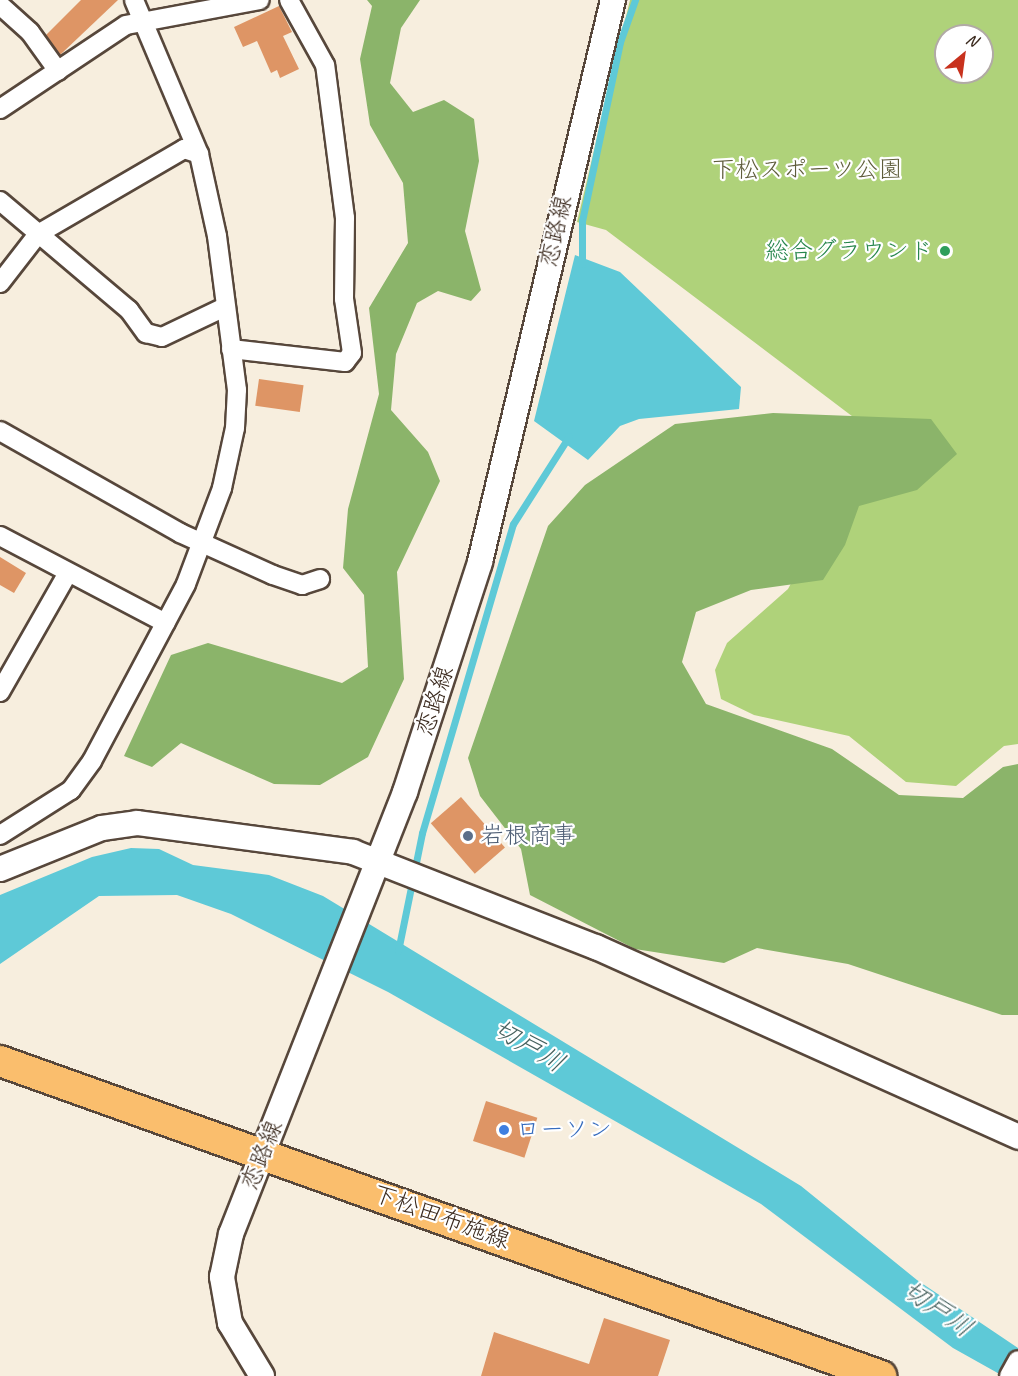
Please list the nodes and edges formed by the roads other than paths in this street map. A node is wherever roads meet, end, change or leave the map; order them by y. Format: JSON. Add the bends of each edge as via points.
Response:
{"nodes":[{"id":1,"x":134,"y":0,"type":"edge"},
{"id":2,"x":260,"y":0,"type":"edge"},
{"id":3,"x":289,"y":0,"type":"edge"},
{"id":4,"x":613,"y":0,"type":"edge"},
{"id":5,"x":0,"y":5,"type":"edge"},
{"id":6,"x":143,"y":20,"type":"junction"},
{"id":7,"x":58,"y":71,"type":"junction"},
{"id":8,"x":0,"y":109,"type":"edge"},
{"id":9,"x":199,"y":154,"type":"junction"},
{"id":10,"x":0,"y":201,"type":"edge"},
{"id":11,"x":38,"y":234,"type":"junction"},
{"id":12,"x":0,"y":283,"type":"edge"},
{"id":13,"x":225,"y":307,"type":"junction"},
{"id":14,"x":231,"y":349,"type":"junction"},
{"id":15,"x":0,"y":430,"type":"edge"},
{"id":16,"x":0,"y":536,"type":"edge"},
{"id":17,"x":202,"y":541,"type":"junction"},
{"id":18,"x":68,"y":573,"type":"junction"},
{"id":19,"x":320,"y":579,"type":"dead end"},
{"id":20,"x":166,"y":623,"type":"junction"},
{"id":21,"x":0,"y":692,"type":"edge"},
{"id":22,"x":0,"y":835,"type":"edge"},
{"id":23,"x":377,"y":859,"type":"junction"},
{"id":24,"x":0,"y":869,"type":"edge"},
{"id":25,"x":0,"y":1061,"type":"edge"},
{"id":26,"x":1018,"y":1137,"type":"edge"},
{"id":27,"x":263,"y":1152,"type":"junction"},
{"id":28,"x":1018,"y":1360,"type":"edge"},
{"id":29,"x":262,"y":1376,"type":"edge"},
{"id":30,"x":881,"y":1376,"type":"edge"},
{"id":31,"x":1009,"y":1376,"type":"edge"}],
"edges":[{"from":1,"to":6,"type":"street"},
{"from":2,"to":6,"type":"street"},
{"from":3,"to":14,"type":"street","via":[[325,65],[345,218],[344,298],[352,353],[345,362]]},
{"from":4,"to":23,"type":"street","name":"恋路線","via":[[480,562],[405,792]]},
{"from":5,"to":7,"type":"street","via":[[30,32]]},
{"from":6,"to":7,"type":"street"},
{"from":6,"to":9,"type":"street"},
{"from":7,"to":8,"type":"street"},
{"from":9,"to":11,"type":"street","via":[[184,150]]},
{"from":9,"to":13,"type":"street","via":[[217,236]]},
{"from":10,"to":11,"type":"street"},
{"from":11,"to":12,"type":"street"},
{"from":11,"to":13,"type":"street","via":[[129,310],[146,333],[162,337]]},
{"from":13,"to":14,"type":"street"},
{"from":14,"to":17,"type":"street","via":[[234,428],[222,488]]},
{"from":15,"to":17,"type":"street"},
{"from":16,"to":18,"type":"street"},
{"from":17,"to":19,"type":"street","via":[[273,576],[302,585]]},
{"from":17,"to":20,"type":"street"},
{"from":18,"to":20,"type":"street"},
{"from":18,"to":21,"type":"street"},
{"from":20,"to":22,"type":"street","via":[[71,790]]},
{"from":23,"to":24,"type":"street","via":[[295,842],[137,823],[102,828]]},
{"from":23,"to":26,"type":"street","via":[[596,947]]},
{"from":23,"to":27,"type":"street","name":"恋路線"},
{"from":25,"to":27,"type":"main road","name":"下松田布施線"},
{"from":27,"to":29,"type":"street","name":"恋路線","via":[[231,1234],[222,1277],[230,1323]]},
{"from":27,"to":30,"type":"main road","name":"下松田布施線"},
{"from":28,"to":31,"type":"street"}]}
